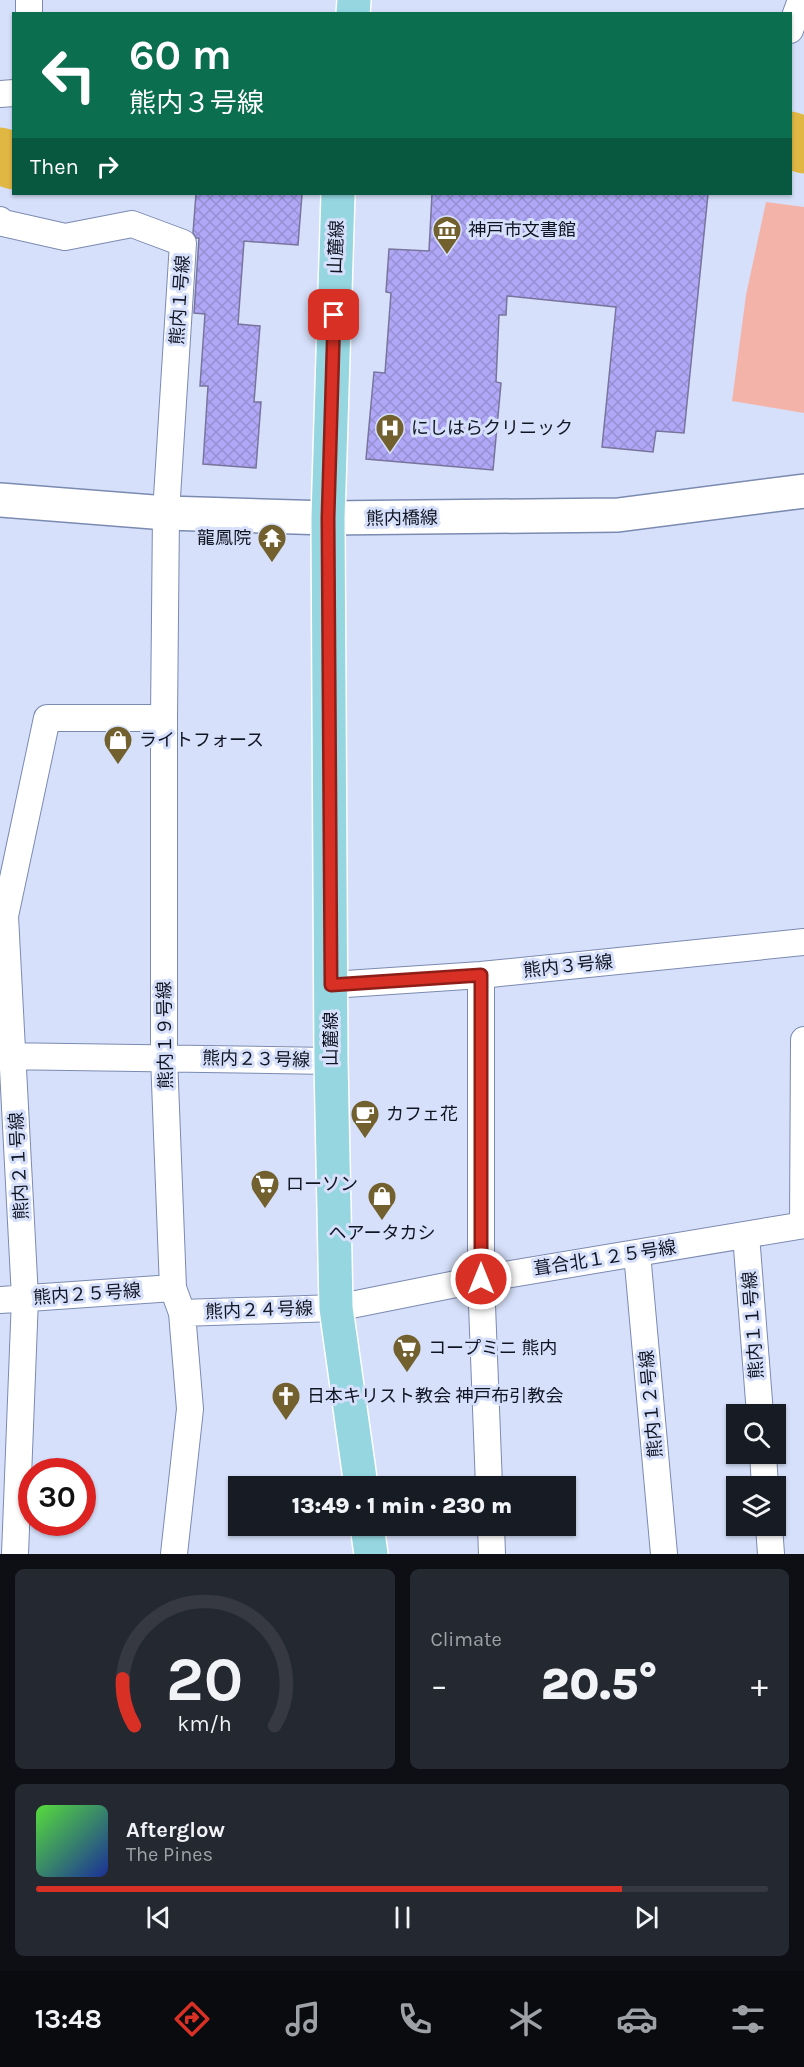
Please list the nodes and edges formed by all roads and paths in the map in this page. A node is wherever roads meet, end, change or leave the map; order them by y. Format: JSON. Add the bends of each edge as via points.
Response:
{"nodes":[{"id":1,"x":801,"y":0,"type":"edge"},
{"id":2,"x":792,"y":25,"type":"edge"},
{"id":3,"x":338,"y":195,"type":"edge"},
{"id":4,"x":1,"y":227,"type":"edge"},
{"id":5,"x":804,"y":492,"type":"edge"},
{"id":6,"x":0,"y":500,"type":"edge"},
{"id":7,"x":166,"y":513,"type":"junction"},
{"id":8,"x":328,"y":518,"type":"junction"},
{"id":9,"x":164,"y":718,"type":"junction"},
{"id":10,"x":3,"y":916,"type":"edge"},
{"id":11,"x":804,"y":942,"type":"edge"},
{"id":12,"x":481,"y":975,"type":"junction"},
{"id":13,"x":331,"y":985,"type":"junction"},
{"id":14,"x":804,"y":1040,"type":"edge"},
{"id":15,"x":7,"y":1056,"type":"edge"},
{"id":16,"x":164,"y":1057,"type":"junction"},
{"id":17,"x":331,"y":1061,"type":"junction"},
{"id":18,"x":804,"y":1225,"type":"edge"},
{"id":19,"x":746,"y":1234,"type":"junction"},
{"id":20,"x":637,"y":1253,"type":"junction"},
{"id":21,"x":481,"y":1279,"type":"junction"},
{"id":22,"x":173,"y":1288,"type":"junction"},
{"id":23,"x":12,"y":1299,"type":"edge"},
{"id":24,"x":336,"y":1308,"type":"junction"},
{"id":25,"x":182,"y":1313,"type":"junction"},
{"id":26,"x":759,"y":1404,"type":"edge"},
{"id":27,"x":360,"y":1476,"type":"edge"},
{"id":28,"x":489,"y":1476,"type":"edge"},
{"id":29,"x":368,"y":1536,"type":"edge"},
{"id":30,"x":491,"y":1536,"type":"edge"},
{"id":31,"x":770,"y":1536,"type":"edge"},
{"id":32,"x":15,"y":1554,"type":"edge"},
{"id":33,"x":174,"y":1554,"type":"edge"},
{"id":34,"x":371,"y":1554,"type":"edge"},
{"id":35,"x":492,"y":1554,"type":"edge"},
{"id":36,"x":664,"y":1554,"type":"edge"},
{"id":37,"x":771,"y":1554,"type":"edge"}],
"edges":[{"from":1,"to":2,"type":"street"},
{"from":3,"to":8,"type":"main road","name":"山麓線"},
{"from":4,"to":7,"type":"street","name":"熊内１号線","via":[[65,237],[132,224],[183,243]]},
{"from":5,"to":8,"type":"street","name":"熊内橋線","via":[[618,515]]},
{"from":6,"to":7,"type":"street","name":"熊内橋線"},
{"from":7,"to":8,"type":"street","name":"熊内橋線"},
{"from":7,"to":9,"type":"street","name":"熊内１９号線"},
{"from":8,"to":13,"type":"main road","name":"山麓線"},
{"from":9,"to":10,"type":"street","name":"熊内２１号線","via":[[47,718]]},
{"from":9,"to":16,"type":"street","name":"熊内１９号線"},
{"from":10,"to":15,"type":"street","name":"熊内２１号線"},
{"from":11,"to":12,"type":"street","name":"熊内３号線"},
{"from":12,"to":13,"type":"street","name":"熊内３号線"},
{"from":12,"to":21,"type":"street"},
{"from":13,"to":17,"type":"main road","name":"山麓線"},
{"from":14,"to":18,"type":"street"},
{"from":15,"to":16,"type":"street","name":"熊内２３号線"},
{"from":15,"to":23,"type":"street","name":"熊内２１号線"},
{"from":16,"to":17,"type":"street","name":"熊内２３号線"},
{"from":16,"to":22,"type":"street","name":"熊内１９号線"},
{"from":17,"to":24,"type":"main road","name":"山麓線"},
{"from":18,"to":19,"type":"street","name":"葺合北１２５号線"},
{"from":19,"to":20,"type":"street","name":"葺合北１２５号線"},
{"from":19,"to":26,"type":"street","name":"熊内１１号線"},
{"from":20,"to":21,"type":"street","name":"葺合北１２５号線"},
{"from":20,"to":36,"type":"street","name":"熊内１２号線"},
{"from":21,"to":24,"type":"street","name":"葺合北１２５号線"},
{"from":21,"to":28,"type":"street"},
{"from":22,"to":23,"type":"street","name":"熊内２５号線"},
{"from":22,"to":25,"type":"street","name":"熊内１９号線"},
{"from":23,"to":32,"type":"street","name":"熊内２１号線"},
{"from":24,"to":25,"type":"street","name":"熊内２４号線"},
{"from":24,"to":27,"type":"main road","name":"山麓線"},
{"from":25,"to":33,"type":"street","name":"熊内１９号線","via":[[190,1408]]},
{"from":29,"to":34,"type":"main road"},
{"from":30,"to":35,"type":"street"},
{"from":31,"to":37,"type":"street"}]}
